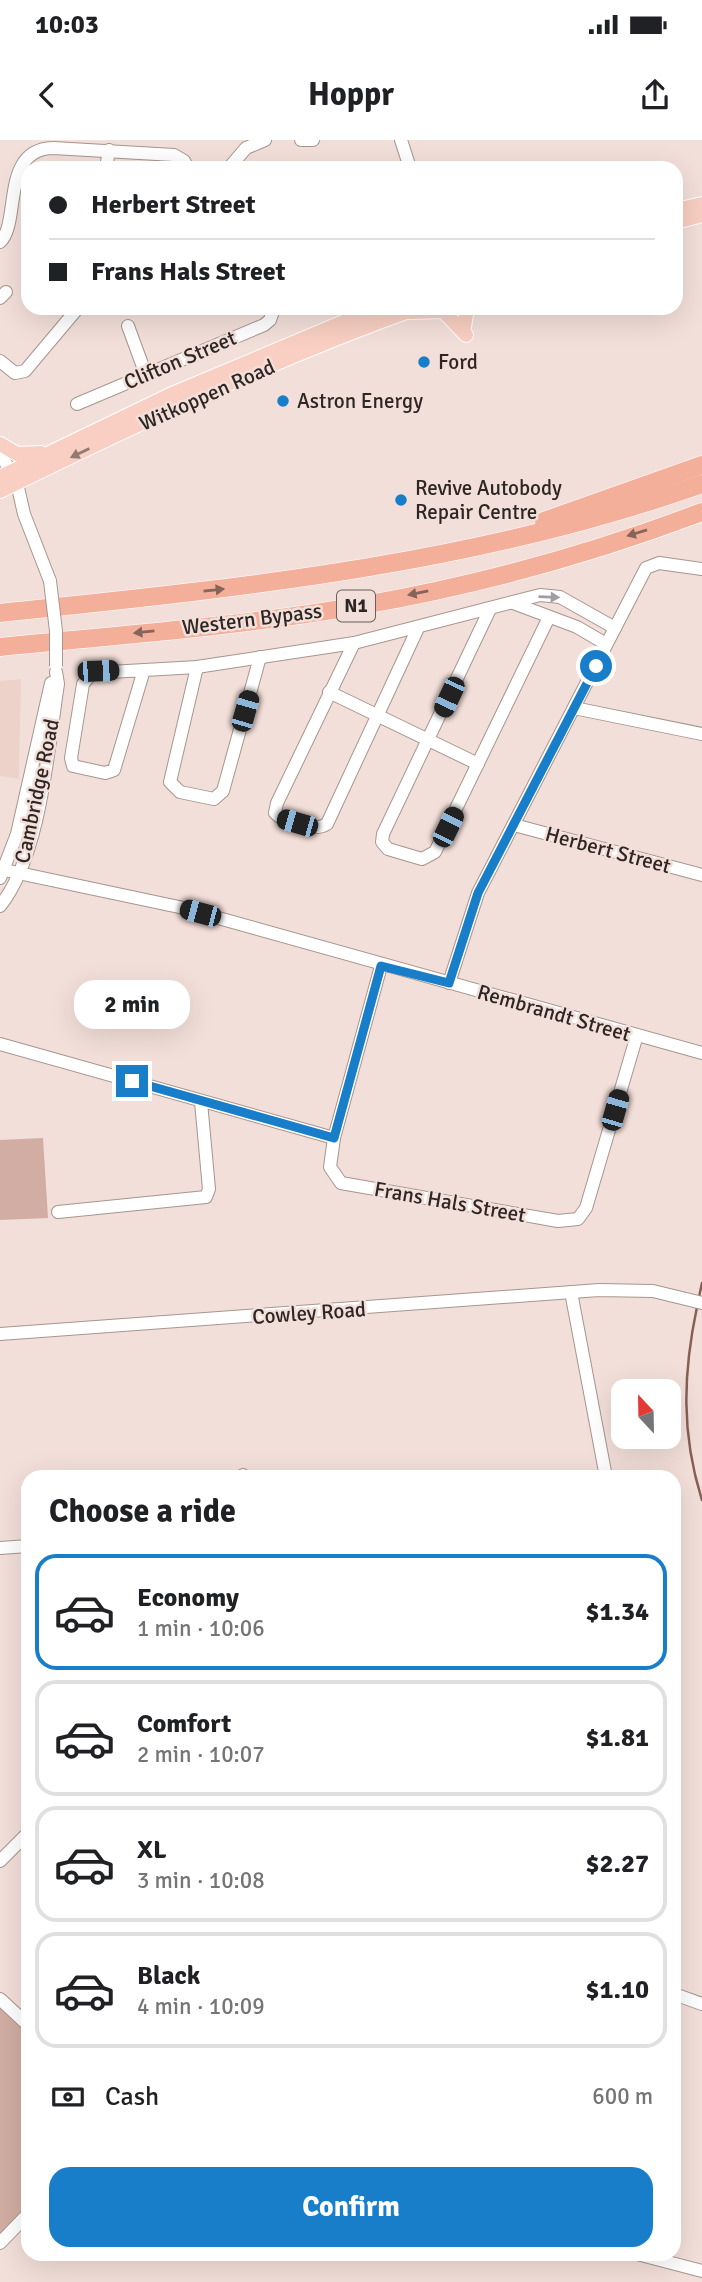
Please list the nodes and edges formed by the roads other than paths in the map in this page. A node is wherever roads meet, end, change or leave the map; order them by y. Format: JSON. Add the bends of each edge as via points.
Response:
{"nodes":[{"id":1,"x":265,"y":140,"type":"edge"},
{"id":2,"x":301,"y":140,"type":"edge"},
{"id":3,"x":313,"y":140,"type":"edge"},
{"id":4,"x":401,"y":140,"type":"edge"},
{"id":5,"x":109,"y":150,"type":"junction"},
{"id":6,"x":107,"y":161,"type":"edge"},
{"id":7,"x":184,"y":161,"type":"edge"},
{"id":8,"x":235,"y":161,"type":"edge"},
{"id":9,"x":408,"y":161,"type":"edge"},
{"id":10,"x":4,"y":176,"type":"edge"},
{"id":11,"x":702,"y":204,"type":"edge"},
{"id":12,"x":683,"y":208,"type":"edge"},
{"id":13,"x":702,"y":215,"type":"edge"},
{"id":14,"x":683,"y":220,"type":"edge"},
{"id":15,"x":0,"y":242,"type":"edge"},
{"id":16,"x":72,"y":315,"type":"edge"},
{"id":17,"x":272,"y":315,"type":"edge"},
{"id":18,"x":360,"y":315,"type":"edge"},
{"id":19,"x":398,"y":315,"type":"edge"},
{"id":20,"x":401,"y":315,"type":"edge"},
{"id":21,"x":448,"y":315,"type":"edge"},
{"id":22,"x":466,"y":315,"type":"edge"},
{"id":23,"x":393,"y":317,"type":"junction"},
{"id":24,"x":128,"y":326,"type":"dead end"},
{"id":25,"x":0,"y":361,"type":"edge"},
{"id":26,"x":146,"y":375,"type":"junction"},
{"id":27,"x":77,"y":404,"type":"dead end"},
{"id":28,"x":0,"y":444,"type":"edge"},
{"id":29,"x":53,"y":449,"type":"junction"},
{"id":30,"x":0,"y":453,"type":"edge"},
{"id":31,"x":702,"y":465,"type":"edge"},
{"id":32,"x":5,"y":482,"type":"edge"},
{"id":33,"x":702,"y":484,"type":"edge"},
{"id":34,"x":702,"y":512,"type":"edge"},
{"id":35,"x":478,"y":546,"type":"junction"},
{"id":36,"x":702,"y":569,"type":"edge"},
{"id":37,"x":513,"y":603,"type":"junction"},
{"id":38,"x":489,"y":608,"type":"junction"},
{"id":39,"x":0,"y":613,"type":"edge"},
{"id":40,"x":549,"y":617,"type":"junction"},
{"id":41,"x":418,"y":628,"type":"junction"},
{"id":42,"x":615,"y":628,"type":"junction"},
{"id":43,"x":354,"y":643,"type":"junction"},
{"id":44,"x":606,"y":644,"type":"junction"},
{"id":45,"x":0,"y":648,"type":"edge"},
{"id":46,"x":260,"y":657,"type":"junction"},
{"id":47,"x":197,"y":667,"type":"junction"},
{"id":48,"x":56,"y":669,"type":"junction"},
{"id":49,"x":144,"y":670,"type":"junction"},
{"id":50,"x":330,"y":692,"type":"junction"},
{"id":51,"x":574,"y":708,"type":"junction"},
{"id":52,"x":378,"y":716,"type":"junction"},
{"id":53,"x":702,"y":734,"type":"edge"},
{"id":54,"x":429,"y":741,"type":"junction"},
{"id":55,"x":478,"y":764,"type":"junction"},
{"id":56,"x":514,"y":824,"type":"junction"},
{"id":57,"x":2,"y":872,"type":"edge"},
{"id":58,"x":20,"y":873,"type":"junction"},
{"id":59,"x":702,"y":875,"type":"edge"},
{"id":60,"x":0,"y":906,"type":"edge"},
{"id":61,"x":381,"y":966,"type":"junction"},
{"id":62,"x":449,"y":983,"type":"junction"},
{"id":63,"x":637,"y":1035,"type":"junction"},
{"id":64,"x":0,"y":1044,"type":"edge"},
{"id":65,"x":702,"y":1052,"type":"edge"},
{"id":66,"x":201,"y":1102,"type":"junction"},
{"id":67,"x":334,"y":1138,"type":"junction"},
{"id":68,"x":58,"y":1212,"type":"dead end"},
{"id":69,"x":571,"y":1292,"type":"junction"},
{"id":70,"x":702,"y":1303,"type":"edge"},
{"id":71,"x":48,"y":1333,"type":"junction"},
{"id":72,"x":0,"y":1334,"type":"edge"},
{"id":73,"x":0,"y":1340,"type":"edge"},
{"id":74,"x":605,"y":1470,"type":"edge"},
{"id":75,"x":21,"y":1546,"type":"edge"},
{"id":76,"x":0,"y":1548,"type":"edge"},
{"id":77,"x":21,"y":1840,"type":"edge"},
{"id":78,"x":0,"y":1861,"type":"edge"},
{"id":79,"x":681,"y":1996,"type":"edge"},
{"id":80,"x":0,"y":1999,"type":"edge"},
{"id":81,"x":702,"y":2004,"type":"edge"},
{"id":82,"x":21,"y":2018,"type":"edge"},
{"id":83,"x":21,"y":2221,"type":"edge"},
{"id":84,"x":0,"y":2243,"type":"edge"},
{"id":85,"x":664,"y":2261,"type":"edge"},
{"id":86,"x":702,"y":2271,"type":"edge"}],
"edges":[{"from":1,"to":8,"type":"street","via":[[246,148]]},
{"from":2,"to":3,"type":"street"},
{"from":4,"to":9,"type":"street"},
{"from":5,"to":6,"type":"street"},
{"from":5,"to":7,"type":"street","via":[[174,155]]},
{"from":5,"to":10,"type":"street","via":[[35,150]]},
{"from":10,"to":15,"type":"street","via":[[6,231]]},
{"from":11,"to":12,"type":"main road"},
{"from":13,"to":14,"type":"main road"},
{"from":16,"to":25,"type":"street","via":[[24,371],[15,373]]},
{"from":17,"to":26,"type":"street","name":"Clifton Street","via":[[264,325]]},
{"from":18,"to":29,"type":"main road","name":"Witkoppen Road"},
{"from":19,"to":23,"type":"main road","name":"Witkoppen Road"},
{"from":20,"to":23,"type":"main road"},
{"from":21,"to":22,"type":"main road","via":[[465,331]]},
{"from":23,"to":32,"type":"main road","name":"Witkoppen Road","one_way":true},
{"from":24,"to":26,"type":"street"},
{"from":26,"to":27,"type":"street","name":"Clifton Street"},
{"from":28,"to":29,"type":"main road","via":[[21,455]]},
{"from":29,"to":32,"type":"main road","name":"Witkoppen Road"},
{"from":30,"to":32,"type":"street","name":"Cambridge Road"},
{"from":31,"to":35,"type":"highway"},
{"from":32,"to":48,"type":"street","name":"Cambridge Road","bridge":true,"via":[[24,514],[50,581],[57,631]]},
{"from":33,"to":35,"type":"highway","name":"Western Bypass","number":"N1","via":[[596,518]]},
{"from":34,"to":45,"type":"highway","name":"Western Bypass","number":"N1","one_way":true,"via":[[543,562],[364,605]]},
{"from":39,"to":35,"type":"highway","name":"Western Bypass","number":"N1","one_way":true,"via":[[282,583]]},
{"from":36,"to":42,"type":"street","name":"Herbert Street","via":[[649,565]]},
{"from":37,"to":38,"type":"street"},
{"from":37,"to":40,"type":"street"},
{"from":37,"to":42,"type":"street","one_way":true,"via":[[540,596],[561,597]]},
{"from":38,"to":41,"type":"street"},
{"from":38,"to":54,"type":"street"},
{"from":40,"to":44,"type":"street"},
{"from":40,"to":55,"type":"street"},
{"from":41,"to":43,"type":"street"},
{"from":41,"to":52,"type":"street"},
{"from":42,"to":44,"type":"street","name":"Herbert Street"},
{"from":43,"to":46,"type":"street"},
{"from":43,"to":50,"type":"street"},
{"from":44,"to":51,"type":"street","name":"Herbert Street"},
{"from":46,"to":47,"type":"street"},
{"from":46,"to":47,"type":"street","via":[[223,791],[214,799],[180,792],[170,782]]},
{"from":47,"to":49,"type":"street"},
{"from":48,"to":57,"type":"street","name":"Cambridge Road","via":[[17,834]]},
{"from":48,"to":58,"type":"street","name":"Cambridge Road","via":[[58,684],[48,748]]},
{"from":49,"to":49,"type":"street","via":[[98,671],[85,679],[73,766],[104,773],[114,770]]},
{"from":50,"to":52,"type":"street"},
{"from":50,"to":52,"type":"street","via":[[277,803],[275,813],[280,818],[319,828],[327,824]]},
{"from":51,"to":53,"type":"street"},
{"from":51,"to":56,"type":"street","name":"Herbert Street"},
{"from":52,"to":54,"type":"street"},
{"from":54,"to":55,"type":"street"},
{"from":54,"to":55,"type":"street","via":[[383,834],[388,849],[422,859],[432,856]]},
{"from":56,"to":59,"type":"street","name":"Herbert Street"},
{"from":56,"to":62,"type":"street","name":"Herbert Street","via":[[478,893]]},
{"from":57,"to":58,"type":"street","name":"Rembrandt Street"},
{"from":58,"to":60,"type":"street","name":"Cambridge Road"},
{"from":58,"to":61,"type":"street","name":"Rembrandt Street","via":[[179,907]]},
{"from":61,"to":62,"type":"street","name":"Rembrandt Street"},
{"from":61,"to":67,"type":"street"},
{"from":62,"to":63,"type":"street","name":"Rembrandt Street"},
{"from":63,"to":65,"type":"street","name":"Rembrandt Street"},
{"from":63,"to":67,"type":"street","name":"Frans Hals Street","via":[[586,1208],[573,1221],[341,1183],[332,1174]]},
{"from":64,"to":66,"type":"street"},
{"from":66,"to":67,"type":"street"},
{"from":66,"to":68,"type":"street","via":[[206,1197]]},
{"from":69,"to":70,"type":"street","name":"Cowley Road","via":[[653,1291]]},
{"from":69,"to":71,"type":"street","name":"Cowley Road"},
{"from":69,"to":74,"type":"street"},
{"from":71,"to":72,"type":"street","name":"Cowley Road"},
{"from":71,"to":73,"type":"street","name":"Cowley Road"},
{"from":75,"to":76,"type":"street"},
{"from":77,"to":78,"type":"street"},
{"from":79,"to":81,"type":"street"},
{"from":80,"to":82,"type":"street"},
{"from":83,"to":84,"type":"street"},
{"from":85,"to":86,"type":"street"}]}
